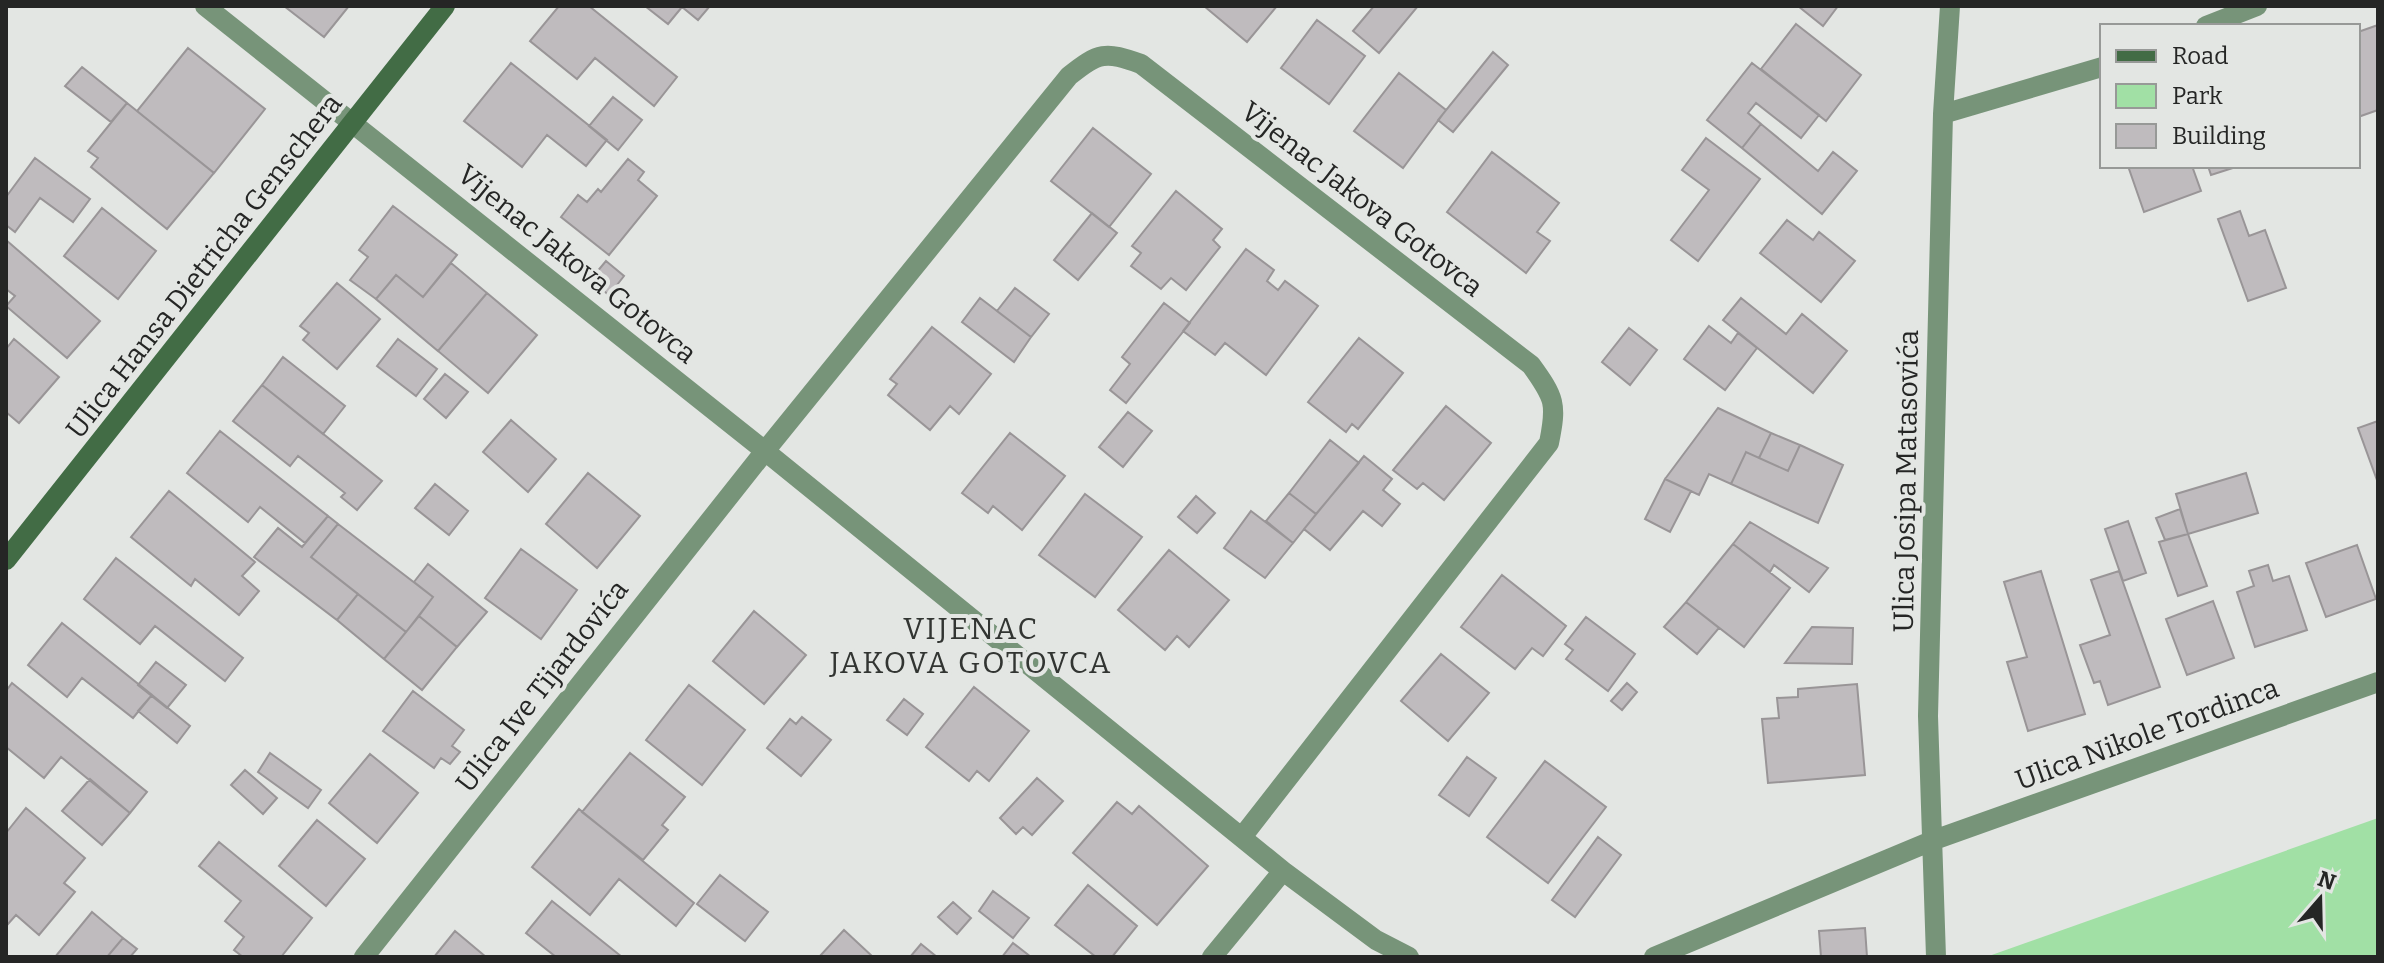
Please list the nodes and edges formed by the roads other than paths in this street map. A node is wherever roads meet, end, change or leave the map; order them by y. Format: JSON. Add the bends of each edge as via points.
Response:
{"nodes":[{"id":1,"x":205,"y":6,"type":"edge"},
{"id":2,"x":445,"y":6,"type":"edge"},
{"id":3,"x":1950,"y":6,"type":"edge"},
{"id":4,"x":2257,"y":6,"type":"edge"},
{"id":5,"x":2211,"y":24,"type":"edge"},
{"id":6,"x":2100,"y":68,"type":"edge"},
{"id":7,"x":1943,"y":114,"type":"junction"},
{"id":8,"x":354,"y":122,"type":"junction"},
{"id":9,"x":765,"y":451,"type":"junction"},
{"id":10,"x":6,"y":560,"type":"edge"},
{"id":11,"x":2378,"y":682,"type":"edge"},
{"id":12,"x":1242,"y":837,"type":"junction"},
{"id":13,"x":1934,"y":840,"type":"junction"},
{"id":14,"x":1283,"y":871,"type":"junction"},
{"id":15,"x":364,"y":957,"type":"edge"},
{"id":16,"x":1212,"y":957,"type":"edge"},
{"id":17,"x":1409,"y":957,"type":"edge"},
{"id":18,"x":1654,"y":957,"type":"edge"},
{"id":19,"x":1936,"y":957,"type":"edge"}],
"edges":[{"from":1,"to":8,"type":"street","name":"Vijenac Jakova Gotovca"},
{"from":2,"to":8,"type":"main road","name":"Ulica Hansa Dietricha Genschera"},
{"from":3,"to":7,"type":"street","name":"Ulica Josipa Matasovića"},
{"from":4,"to":5,"type":"street"},
{"from":6,"to":7,"type":"street"},
{"from":7,"to":13,"type":"street","name":"Ulica Josipa Matasovića","via":[[1928,716]]},
{"from":8,"to":9,"type":"street","name":"Vijenac Jakova Gotovca"},
{"from":8,"to":10,"type":"main road","name":"Ulica Hansa Dietricha Genschera"},
{"from":9,"to":12,"type":"street","name":"Vijenac Jakova Gotovca"},
{"from":9,"to":12,"type":"street","name":"Vijenac Jakova Gotovca","via":[[1069,76],[1091,59],[1114,54],[1141,64],[1531,365],[1548,389],[1555,412],[1549,443]]},
{"from":9,"to":15,"type":"street","name":"Ulica Ive Tijardovića"},
{"from":11,"to":13,"type":"street","name":"Ulica Nikole Tordinca"},
{"from":12,"to":14,"type":"street","name":"Vijenac Jakova Gotovca"},
{"from":13,"to":18,"type":"street"},
{"from":13,"to":19,"type":"street","name":"Ulica Josipa Matasovića"},
{"from":14,"to":16,"type":"street"},
{"from":14,"to":17,"type":"street","name":"Vijenac Jakova Gotovca","via":[[1376,940]]}]}
